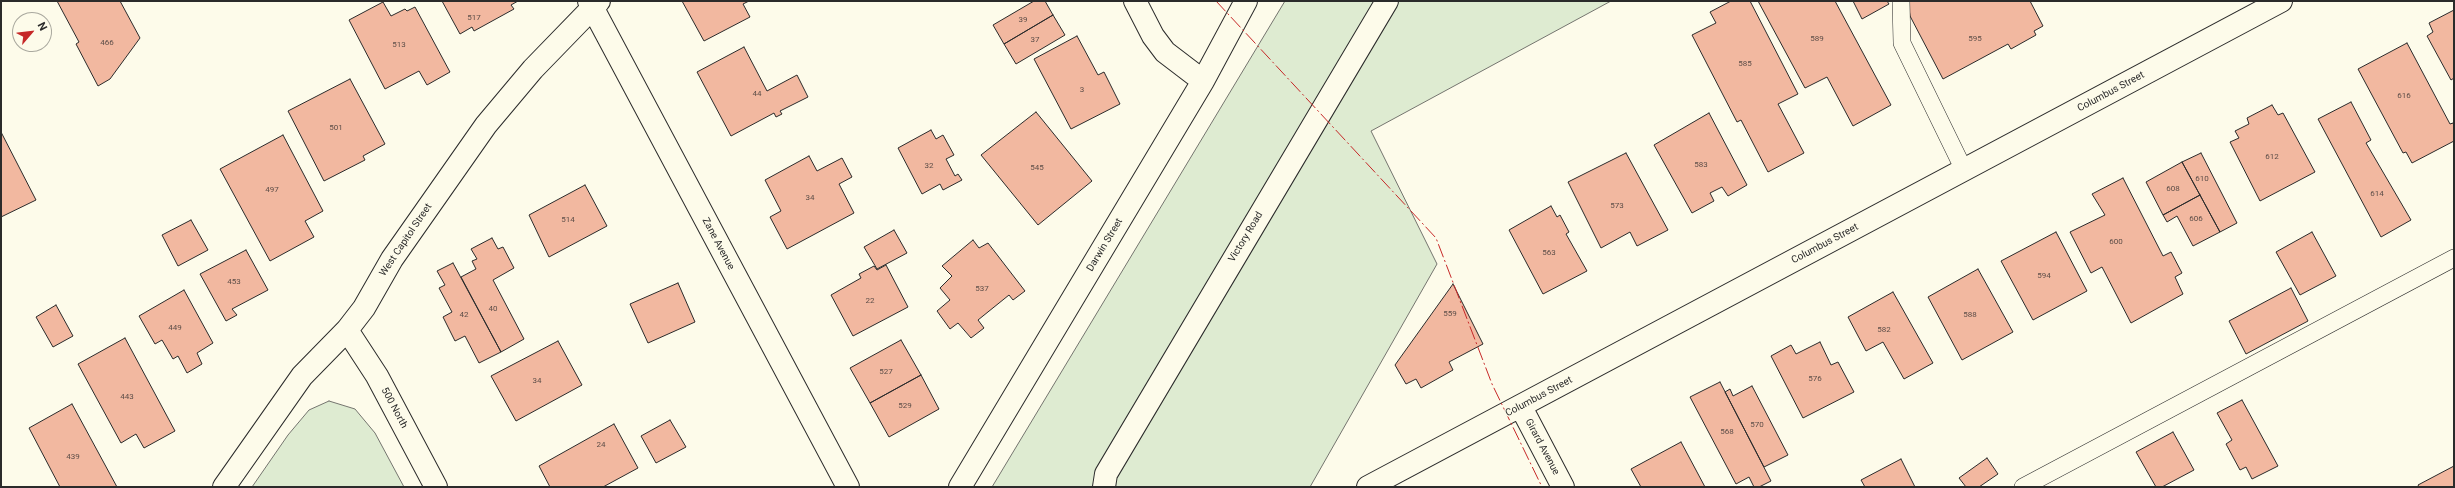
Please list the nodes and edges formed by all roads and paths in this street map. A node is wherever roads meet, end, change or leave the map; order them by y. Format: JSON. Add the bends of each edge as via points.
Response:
{"nodes":[{"id":1,"x":1135,"y":1,"type":"edge"},
{"id":2,"x":1246,"y":1,"type":"edge"},
{"id":3,"x":1387,"y":1,"type":"edge"},
{"id":4,"x":1900,"y":1,"type":"edge"},
{"id":5,"x":2281,"y":1,"type":"edge"},
{"id":6,"x":594,"y":4,"type":"edge"},
{"id":7,"x":1203,"y":81,"type":"junction"},
{"id":8,"x":1964,"y":170,"type":"junction"},
{"id":9,"x":2454,"y":258,"type":"edge"},
{"id":10,"x":348,"y":330,"type":"junction"},
{"id":11,"x":1520,"y":406,"type":"junction"},
{"id":12,"x":1100,"y":483,"type":"edge"},
{"id":13,"x":224,"y":487,"type":"edge"},
{"id":14,"x":436,"y":487,"type":"edge"},
{"id":15,"x":848,"y":487,"type":"edge"},
{"id":16,"x":960,"y":487,"type":"edge"},
{"id":17,"x":1368,"y":487,"type":"edge"},
{"id":18,"x":1563,"y":487,"type":"edge"},
{"id":19,"x":2023,"y":487,"type":"edge"}],
"edges":[{"from":1,"to":7,"type":"street","via":[[1153,36],[1166,52]]},
{"from":2,"to":7,"type":"street","name":"Darwin Street"},
{"from":3,"to":12,"type":"street","name":"Victory Road"},
{"from":4,"to":8,"type":"lane","via":[[1902,42]]},
{"from":5,"to":8,"type":"street","name":"Columbus Street"},
{"from":6,"to":10,"type":"street","name":"West Capitol Street","via":[[533,69],[486,125],[392,259],[364,308]]},
{"from":6,"to":15,"type":"street","name":"Zane Avenue"},
{"from":7,"to":16,"type":"street","name":"Darwin Street"},
{"from":8,"to":11,"type":"street","name":"Columbus Street"},
{"from":9,"to":19,"type":"lane"},
{"from":10,"to":13,"type":"street","name":"West Capitol Street","via":[[302,376]]},
{"from":10,"to":14,"type":"street","name":"500 North","via":[[377,376]]},
{"from":11,"to":17,"type":"street","name":"Columbus Street"},
{"from":11,"to":18,"type":"street","name":"Girard Avenue"}]}
